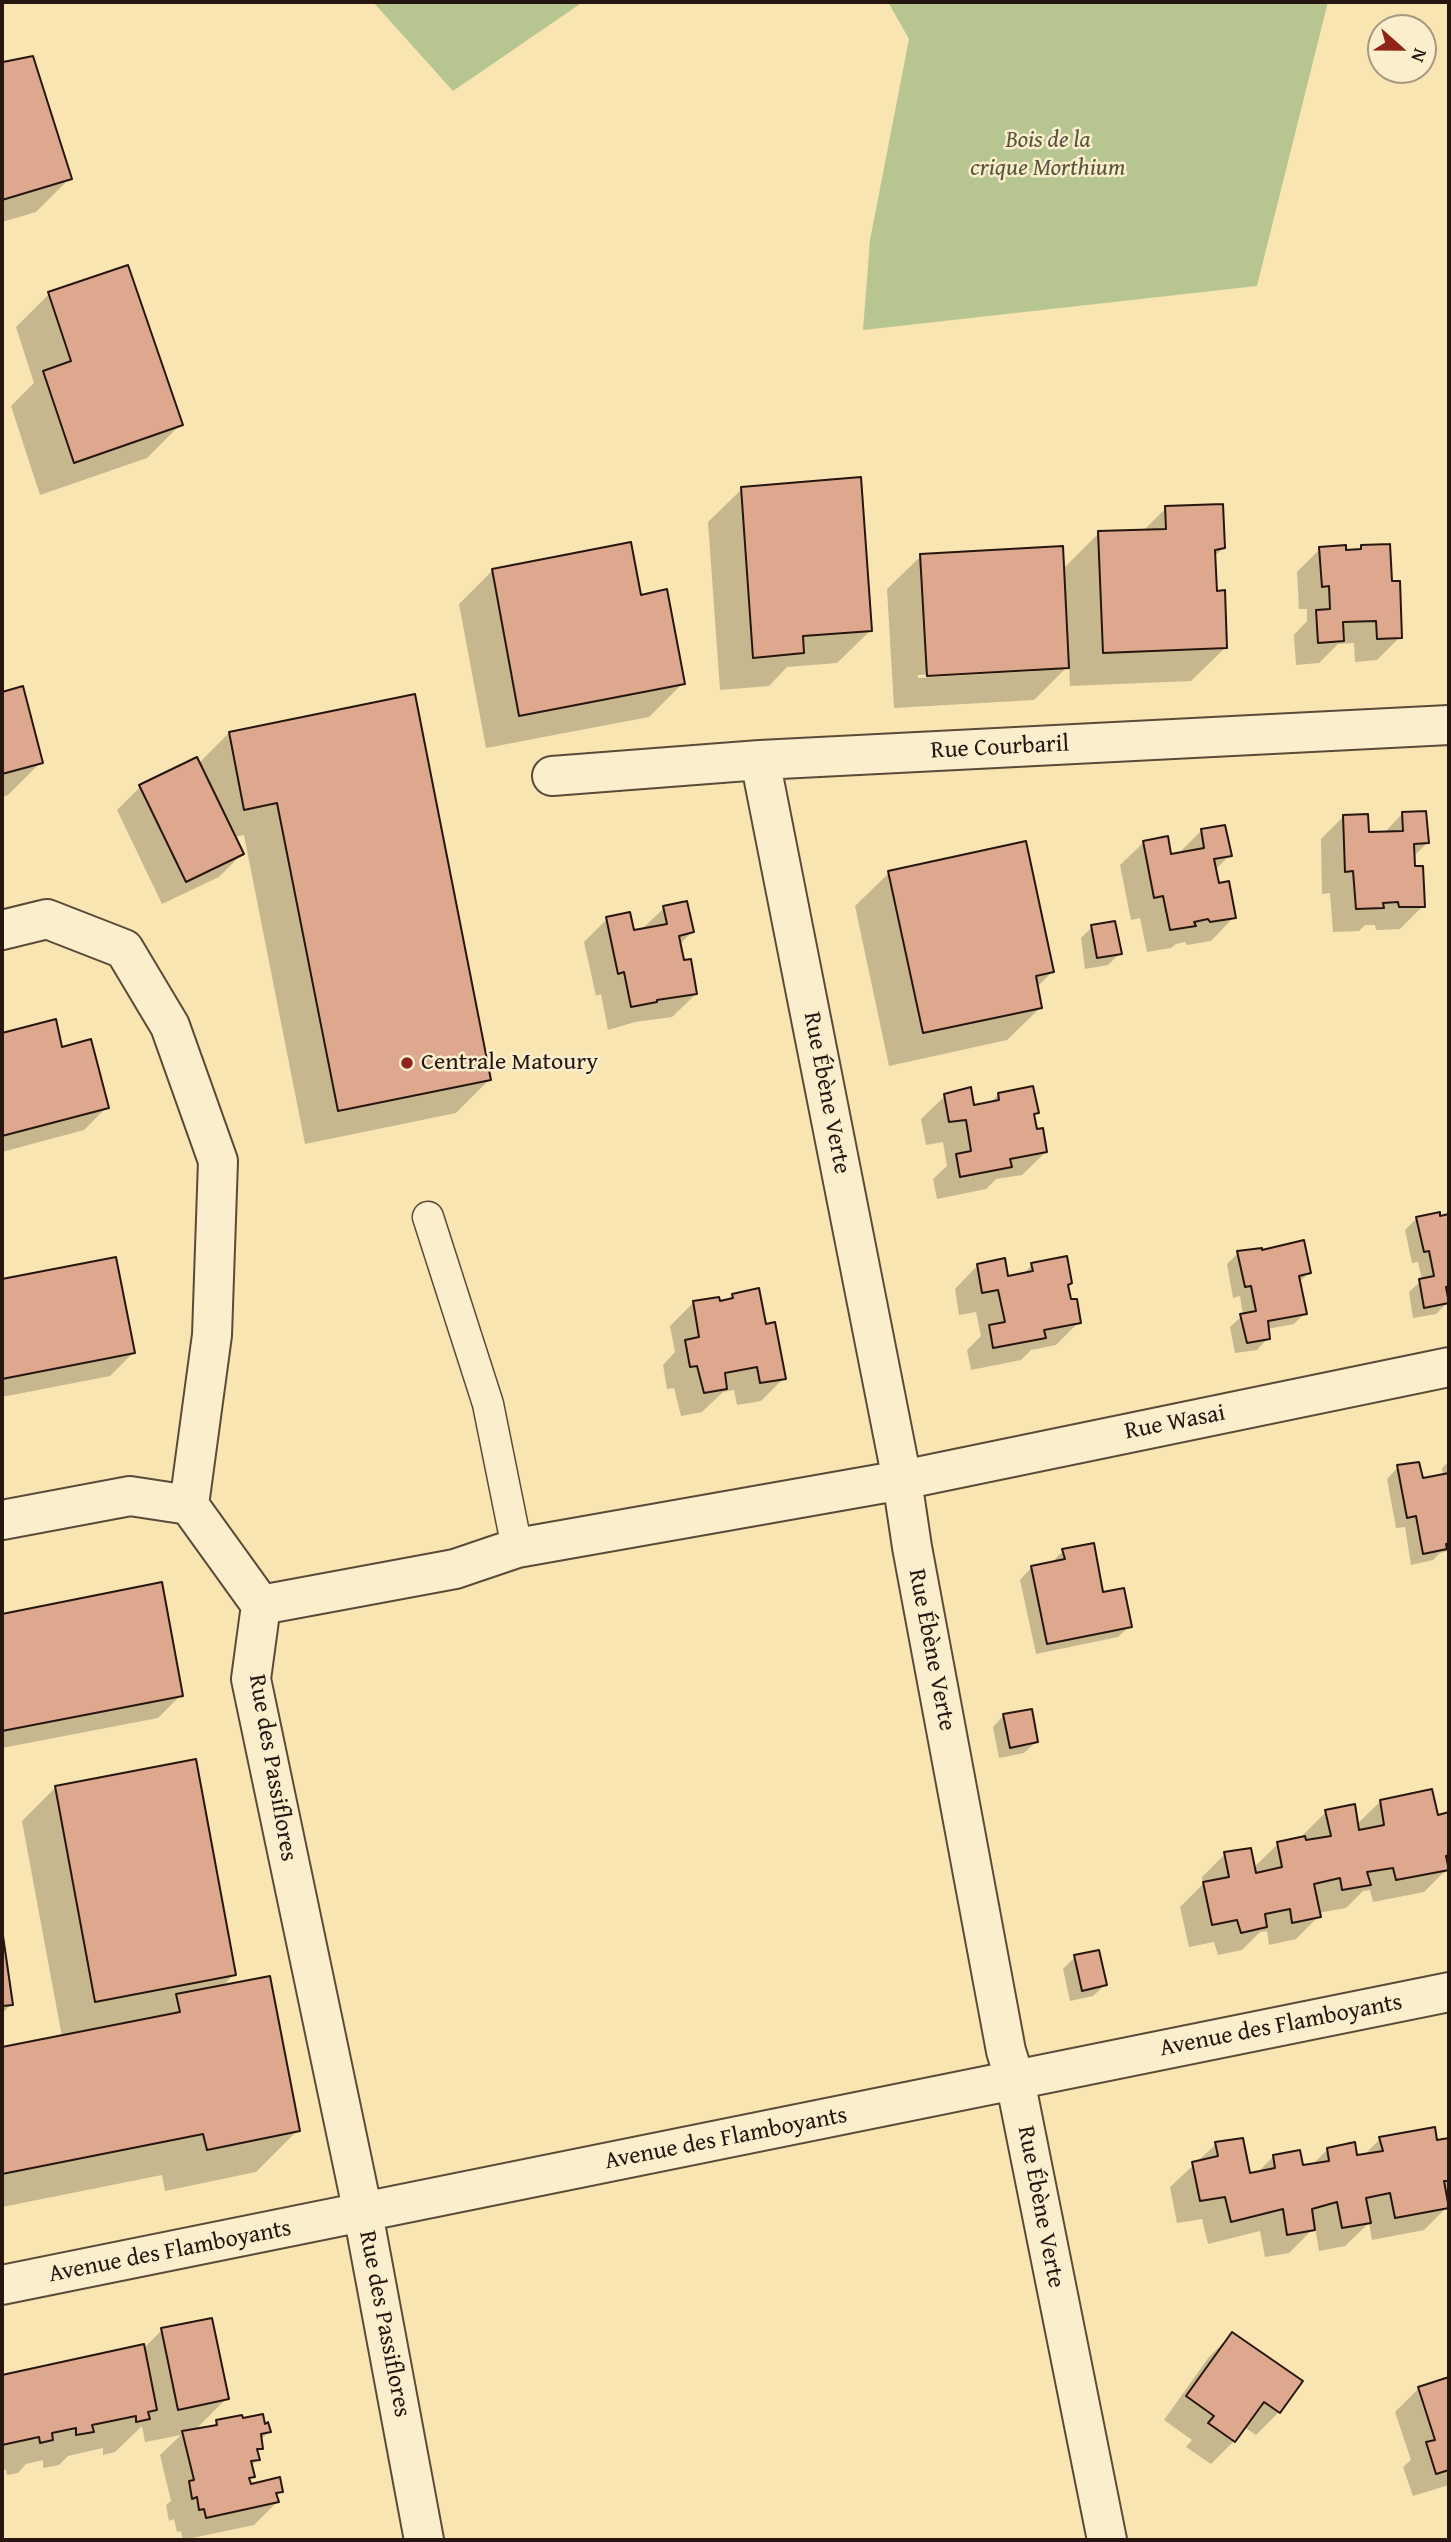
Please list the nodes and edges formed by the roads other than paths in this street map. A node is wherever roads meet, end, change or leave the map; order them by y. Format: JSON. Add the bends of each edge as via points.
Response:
{"nodes":[{"id":1,"x":1449,"y":725,"type":"edge"},
{"id":2,"x":760,"y":760,"type":"junction"},
{"id":3,"x":552,"y":776,"type":"dead end"},
{"id":4,"x":2,"y":930,"type":"edge"},
{"id":5,"x":428,"y":1217,"type":"dead end"},
{"id":6,"x":1449,"y":1367,"type":"edge"},
{"id":7,"x":902,"y":1480,"type":"junction"},
{"id":8,"x":189,"y":1505,"type":"junction"},
{"id":9,"x":2,"y":1520,"type":"edge"},
{"id":10,"x":517,"y":1548,"type":"junction"},
{"id":11,"x":261,"y":1605,"type":"junction"},
{"id":12,"x":1449,"y":1992,"type":"edge"},
{"id":13,"x":1015,"y":2080,"type":"junction"},
{"id":14,"x":363,"y":2213,"type":"junction"},
{"id":15,"x":2,"y":2286,"type":"edge"},
{"id":16,"x":424,"y":2540,"type":"edge"},
{"id":17,"x":1107,"y":2540,"type":"edge"}],
"edges":[{"from":1,"to":2,"type":"street","name":"Rue Courbaril"},
{"from":2,"to":3,"type":"street","name":"Rue Courbaril"},
{"from":2,"to":7,"type":"street","name":"Rue Ébène Verte"},
{"from":4,"to":8,"type":"street","via":[[47,919],[124,949],[170,1026],[218,1161],[212,1335]]},
{"from":5,"to":10,"type":"lane","via":[[488,1404]]},
{"from":6,"to":7,"type":"street","name":"Rue Wasai"},
{"from":7,"to":10,"type":"street","name":"Rue Wasai"},
{"from":7,"to":13,"type":"street","name":"Rue Ébène Verte"},
{"from":8,"to":9,"type":"street","via":[[130,1496]]},
{"from":8,"to":11,"type":"street"},
{"from":10,"to":11,"type":"street","name":"Rue Wasai","via":[[455,1569]]},
{"from":11,"to":14,"type":"street","name":"Rue des Passiflores","via":[[251,1679]]},
{"from":12,"to":13,"type":"street","name":"Avenue des Flamboyants"},
{"from":13,"to":14,"type":"street","name":"Avenue des Flamboyants"},
{"from":13,"to":17,"type":"street","name":"Rue Ébène Verte"},
{"from":14,"to":15,"type":"street","name":"Avenue des Flamboyants"},
{"from":14,"to":16,"type":"street","name":"Rue des Passiflores"}]}
